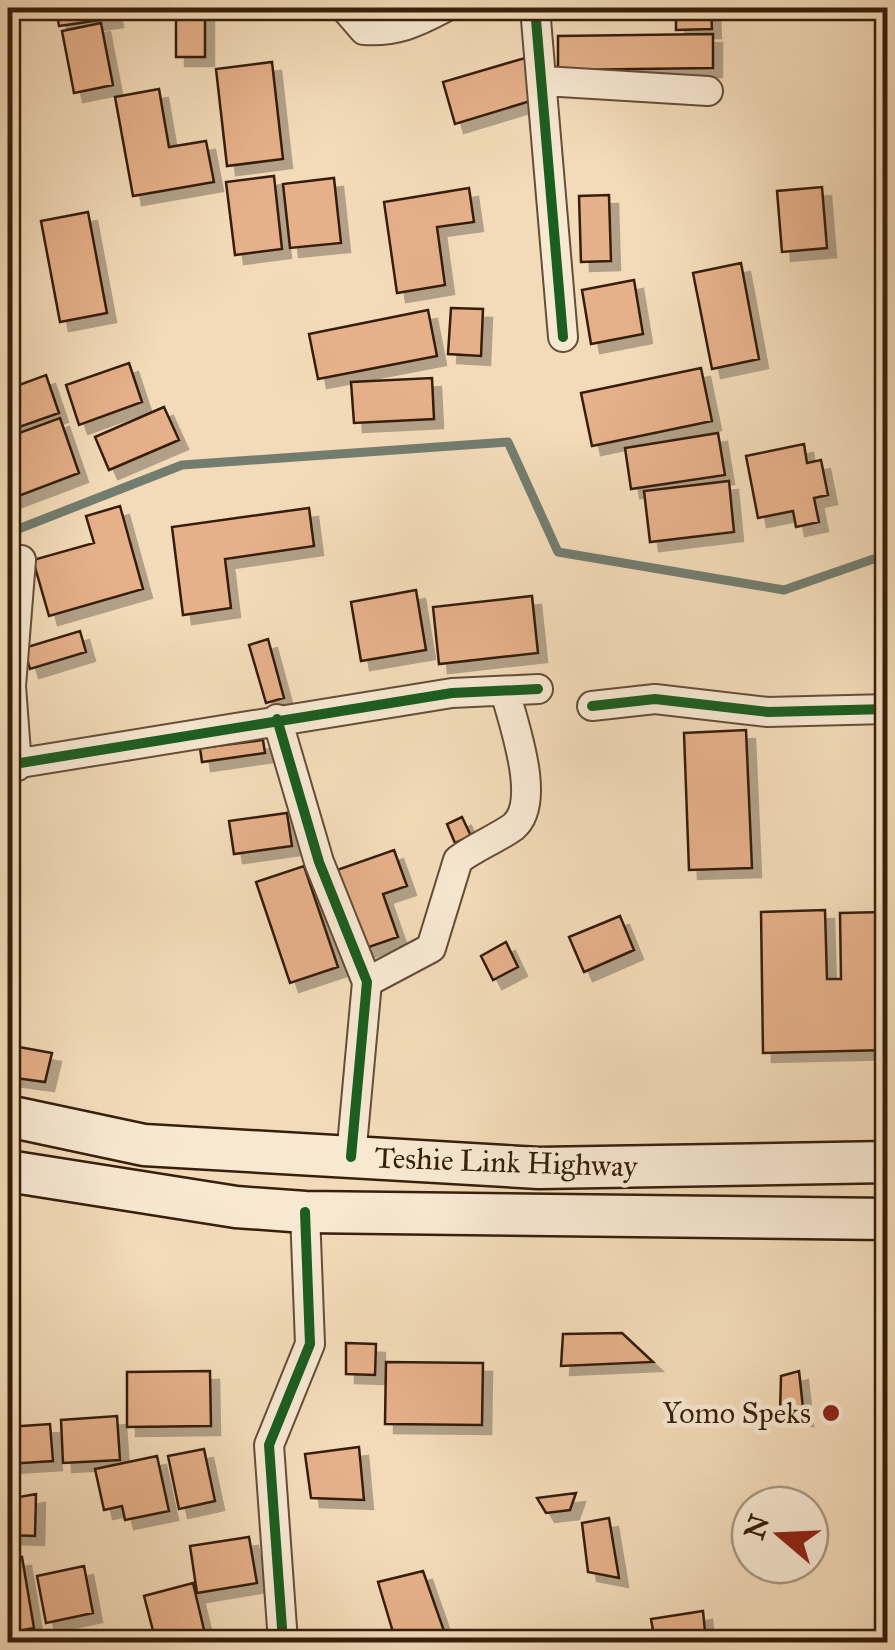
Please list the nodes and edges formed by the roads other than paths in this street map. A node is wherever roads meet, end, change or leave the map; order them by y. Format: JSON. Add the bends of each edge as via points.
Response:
{"nodes":[{"id":1,"x":345,"y":8,"type":"edge"},
{"id":2,"x":444,"y":8,"type":"edge"},
{"id":3,"x":535,"y":8,"type":"edge"},
{"id":4,"x":544,"y":82,"type":"junction"},
{"id":5,"x":708,"y":91,"type":"dead end"},
{"id":6,"x":563,"y":337,"type":"dead end"},
{"id":7,"x":21,"y":560,"type":"dead end"},
{"id":8,"x":538,"y":689,"type":"dead end"},
{"id":9,"x":505,"y":691,"type":"junction"},
{"id":10,"x":592,"y":706,"type":"dead end"},
{"id":11,"x":888,"y":709,"type":"edge"},
{"id":12,"x":277,"y":719,"type":"junction"},
{"id":13,"x":12,"y":766,"type":"edge"},
{"id":14,"x":367,"y":982,"type":"junction"},
{"id":15,"x":8,"y":1116,"type":"edge"},
{"id":16,"x":350,"y":1157,"type":"junction"},
{"id":17,"x":888,"y":1162,"type":"edge"},
{"id":18,"x":8,"y":1171,"type":"edge"},
{"id":19,"x":305,"y":1212,"type":"junction"},
{"id":20,"x":888,"y":1219,"type":"edge"},
{"id":21,"x":283,"y":1642,"type":"edge"}],
"edges":[{"from":1,"to":2,"type":"street","via":[[364,30],[385,31]]},
{"from":3,"to":4,"type":"street"},
{"from":4,"to":5,"type":"street"},
{"from":4,"to":6,"type":"street"},
{"from":7,"to":13,"type":"street"},
{"from":8,"to":9,"type":"street"},
{"from":9,"to":12,"type":"street"},
{"from":9,"to":14,"type":"street","via":[[528,785],[523,812],[516,824],[458,860],[431,948]]},
{"from":10,"to":11,"type":"street","via":[[655,700],[768,712]]},
{"from":12,"to":13,"type":"street"},
{"from":12,"to":14,"type":"street","via":[[319,862]]},
{"from":14,"to":16,"type":"street"},
{"from":15,"to":16,"type":"main road","name":"Teshie Link Highway","via":[[144,1145]]},
{"from":16,"to":17,"type":"main road","name":"Teshie Link Highway","via":[[539,1168]]},
{"from":18,"to":19,"type":"main road","name":"Teshie Link Highway"},
{"from":19,"to":20,"type":"main road","name":"Teshie Link Highway"},
{"from":19,"to":21,"type":"street","via":[[310,1344],[269,1445]]}]}
